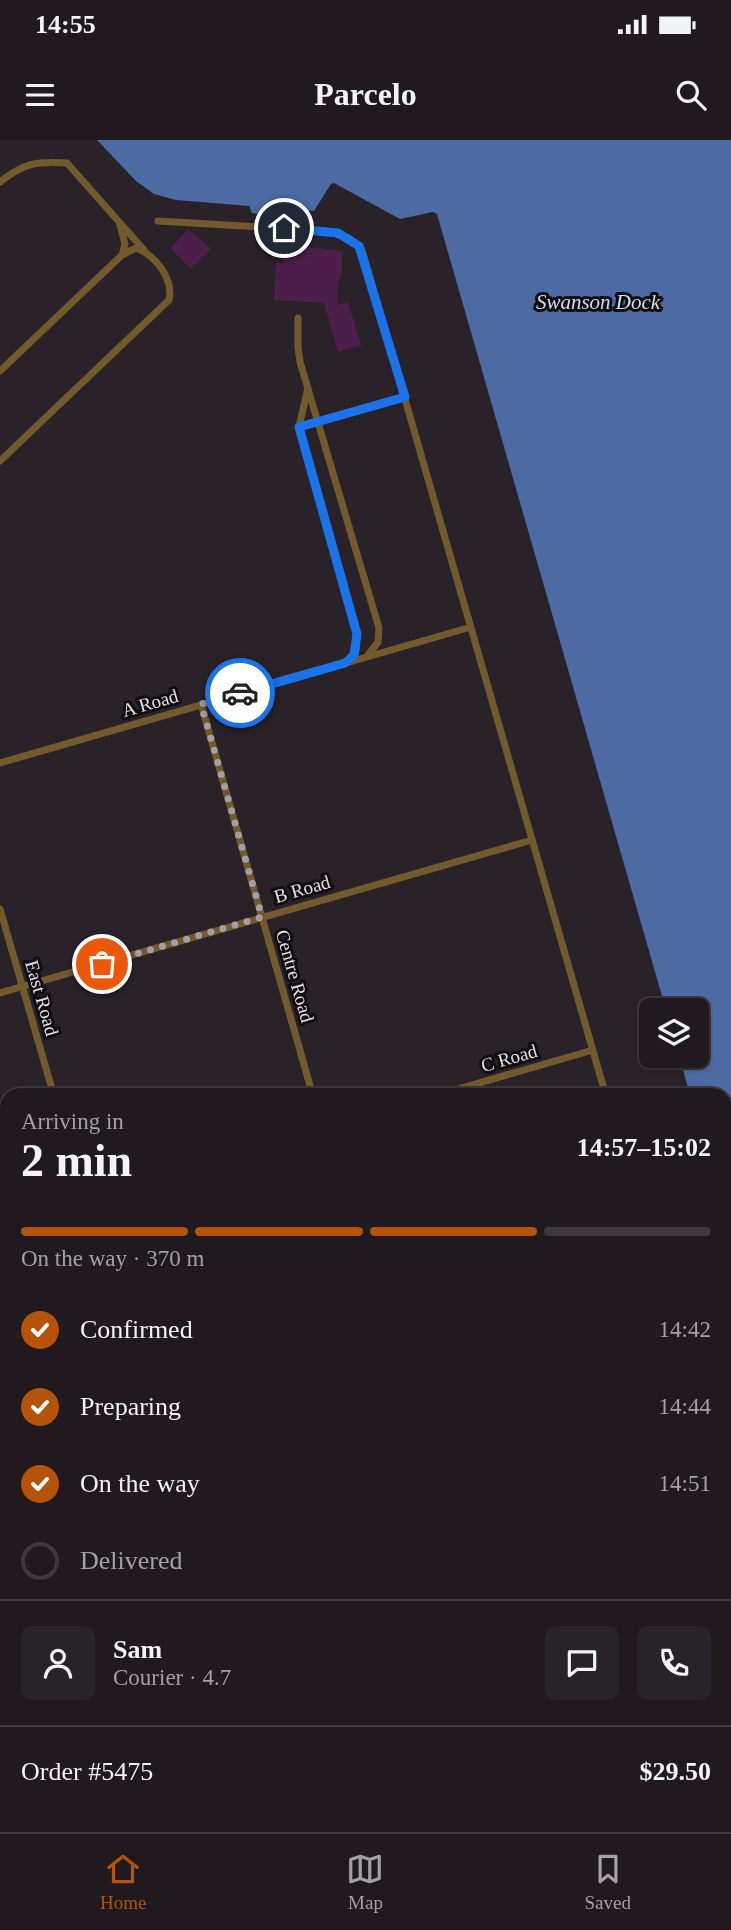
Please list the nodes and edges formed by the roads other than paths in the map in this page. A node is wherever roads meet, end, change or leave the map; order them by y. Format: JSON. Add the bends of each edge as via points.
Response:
{"nodes":[{"id":1,"x":0,"y":182,"type":"edge"},
{"id":2,"x":158,"y":221,"type":"dead end"},
{"id":3,"x":119,"y":222,"type":"junction"},
{"id":4,"x":144,"y":251,"type":"junction"},
{"id":5,"x":122,"y":255,"type":"junction"},
{"id":6,"x":298,"y":318,"type":"dead end"},
{"id":7,"x":0,"y":372,"type":"edge"},
{"id":8,"x":308,"y":386,"type":"junction"},
{"id":9,"x":405,"y":397,"type":"junction"},
{"id":10,"x":320,"y":421,"type":"junction"},
{"id":11,"x":299,"y":427,"type":"junction"},
{"id":12,"x":0,"y":461,"type":"edge"},
{"id":13,"x":471,"y":627,"type":"junction"},
{"id":14,"x":366,"y":657,"type":"junction"},
{"id":15,"x":345,"y":663,"type":"junction"},
{"id":16,"x":201,"y":704,"type":"junction"},
{"id":17,"x":0,"y":763,"type":"edge"},
{"id":18,"x":532,"y":840,"type":"junction"},
{"id":19,"x":0,"y":909,"type":"edge"},
{"id":20,"x":262,"y":917,"type":"junction"},
{"id":21,"x":22,"y":987,"type":"junction"},
{"id":22,"x":0,"y":993,"type":"edge"},
{"id":23,"x":593,"y":1050,"type":"junction"},
{"id":24,"x":52,"y":1088,"type":"edge"},
{"id":25,"x":311,"y":1088,"type":"edge"},
{"id":26,"x":462,"y":1088,"type":"edge"},
{"id":27,"x":604,"y":1088,"type":"edge"}],
"edges":[{"from":1,"to":3,"type":"lane","via":[[19,167],[67,163]]},
{"from":2,"to":9,"type":"lane","via":[[326,231],[355,241],[362,250]]},
{"from":3,"to":4,"type":"lane"},
{"from":3,"to":5,"type":"lane","via":[[125,244]]},
{"from":4,"to":5,"type":"lane","via":[[136,248]]},
{"from":4,"to":12,"type":"lane","via":[[167,275],[169,300]]},
{"from":5,"to":7,"type":"lane"},
{"from":6,"to":8,"type":"lane","via":[[298,347]]},
{"from":8,"to":10,"type":"lane"},
{"from":8,"to":11,"type":"lane"},
{"from":9,"to":10,"type":"lane"},
{"from":9,"to":13,"type":"lane"},
{"from":10,"to":11,"type":"lane"},
{"from":10,"to":14,"type":"lane","via":[[379,628],[378,642]]},
{"from":11,"to":15,"type":"lane","via":[[357,634],[354,655]]},
{"from":13,"to":14,"type":"lane","name":"A Road"},
{"from":13,"to":18,"type":"lane"},
{"from":14,"to":15,"type":"lane","name":"A Road"},
{"from":15,"to":16,"type":"lane","name":"A Road"},
{"from":16,"to":17,"type":"lane","name":"A Road"},
{"from":16,"to":20,"type":"lane","name":"Centre Road"},
{"from":18,"to":20,"type":"lane","name":"B Road"},
{"from":18,"to":23,"type":"lane"},
{"from":19,"to":21,"type":"lane","name":"East Road"},
{"from":20,"to":21,"type":"lane","name":"B Road"},
{"from":20,"to":25,"type":"lane","name":"Centre Road"},
{"from":21,"to":22,"type":"lane","name":"B Road"},
{"from":21,"to":24,"type":"lane","name":"East Road"},
{"from":23,"to":26,"type":"lane","name":"C Road"},
{"from":23,"to":27,"type":"lane"}]}
